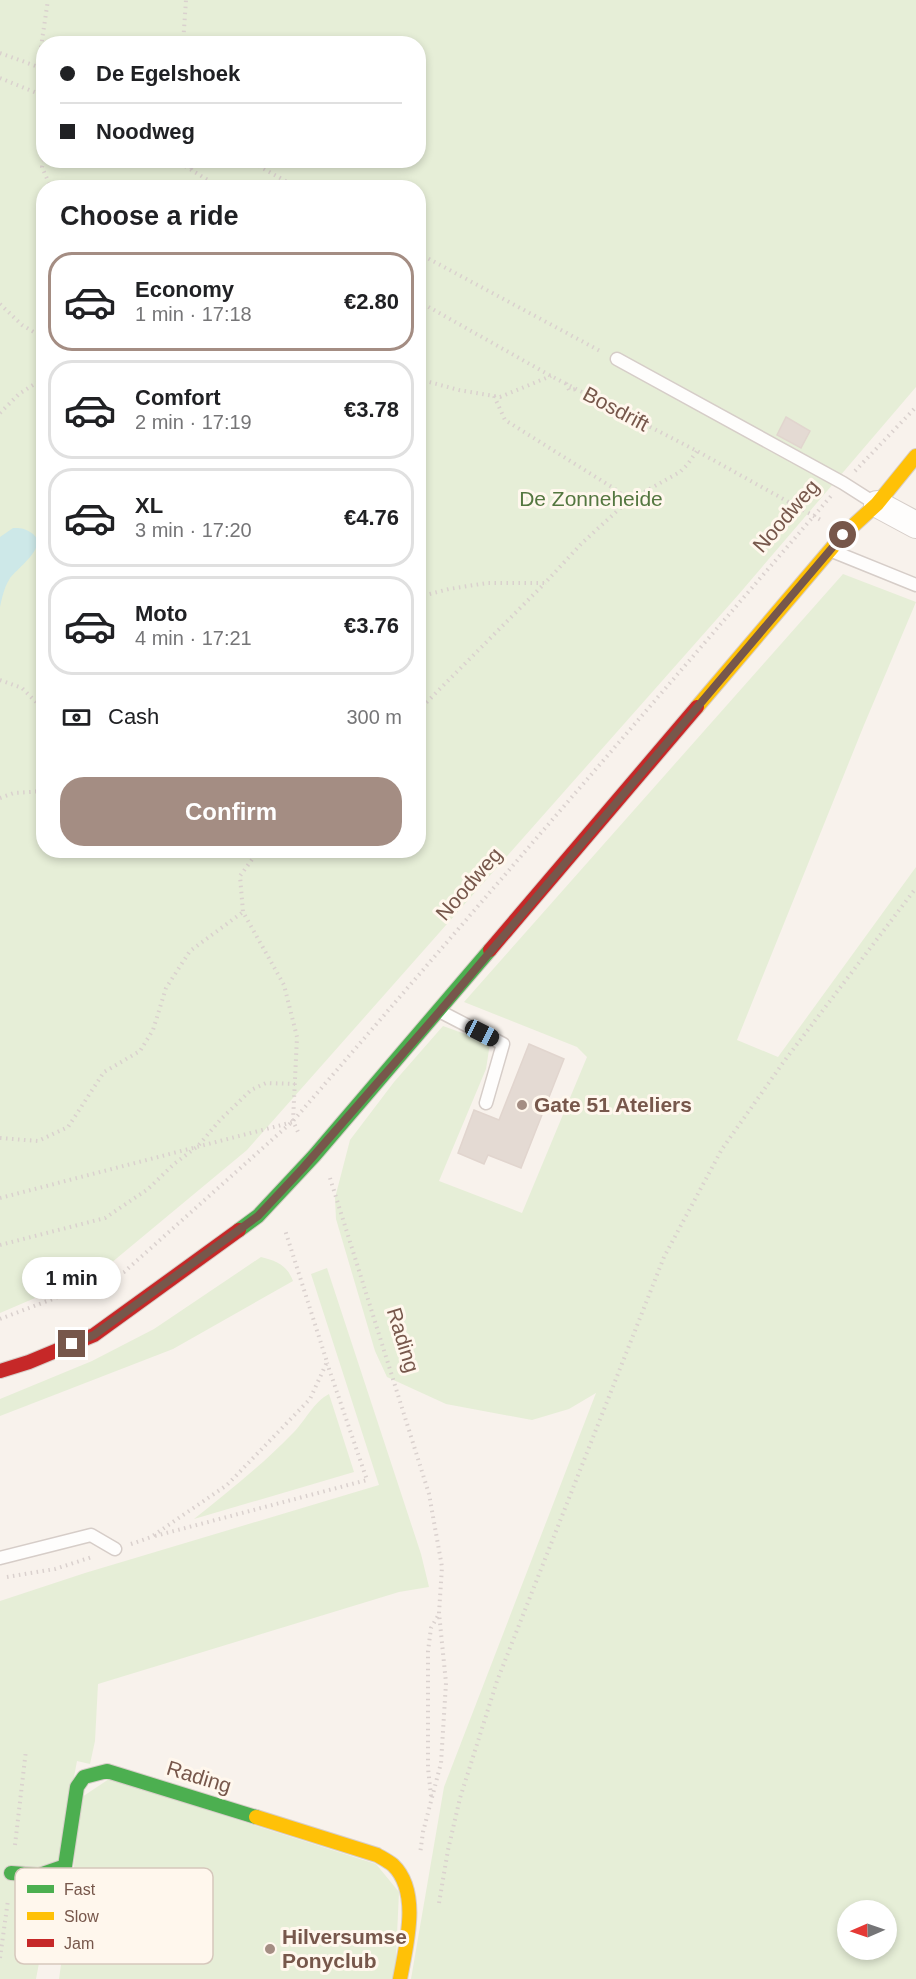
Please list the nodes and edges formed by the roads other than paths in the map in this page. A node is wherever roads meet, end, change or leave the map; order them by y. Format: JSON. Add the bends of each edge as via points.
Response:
{"nodes":[{"id":1,"x":616,"y":359,"type":"road end"},
{"id":2,"x":916,"y":456,"type":"edge"},
{"id":3,"x":877,"y":504,"type":"junction"},
{"id":4,"x":916,"y":525,"type":"edge"},
{"id":5,"x":831,"y":550,"type":"junction"},
{"id":6,"x":916,"y":585,"type":"edge"},
{"id":7,"x":440,"y":1011,"type":"junction"},
{"id":8,"x":486,"y":1103,"type":"dead end"},
{"id":9,"x":0,"y":1371,"type":"edge"},
{"id":10,"x":115,"y":1549,"type":"road end"},
{"id":11,"x":0,"y":1558,"type":"edge"},
{"id":12,"x":62,"y":1868,"type":"edge"},
{"id":13,"x":11,"y":1873,"type":"dead end"},
{"id":14,"x":15,"y":1873,"type":"edge"},
{"id":15,"x":400,"y":1979,"type":"edge"}],
"edges":[{"from":1,"to":3,"type":"lane"},
{"from":2,"to":3,"type":"main road"},
{"from":3,"to":4,"type":"street"},
{"from":3,"to":5,"type":"main road"},
{"from":5,"to":6,"type":"lane"},
{"from":5,"to":7,"type":"main road"},
{"from":7,"to":8,"type":"lane","via":[[503,1044]]},
{"from":7,"to":9,"type":"main road","via":[[258,1216],[94,1335]]},
{"from":10,"to":11,"type":"lane","via":[[92,1535]]},
{"from":12,"to":15,"type":"main road","name":"Rading","via":[[66,1866],[77,1787],[84,1777],[107,1771],[377,1855],[395,1868],[411,1911]]},
{"from":13,"to":14,"type":"main road","name":"Rading"}]}
